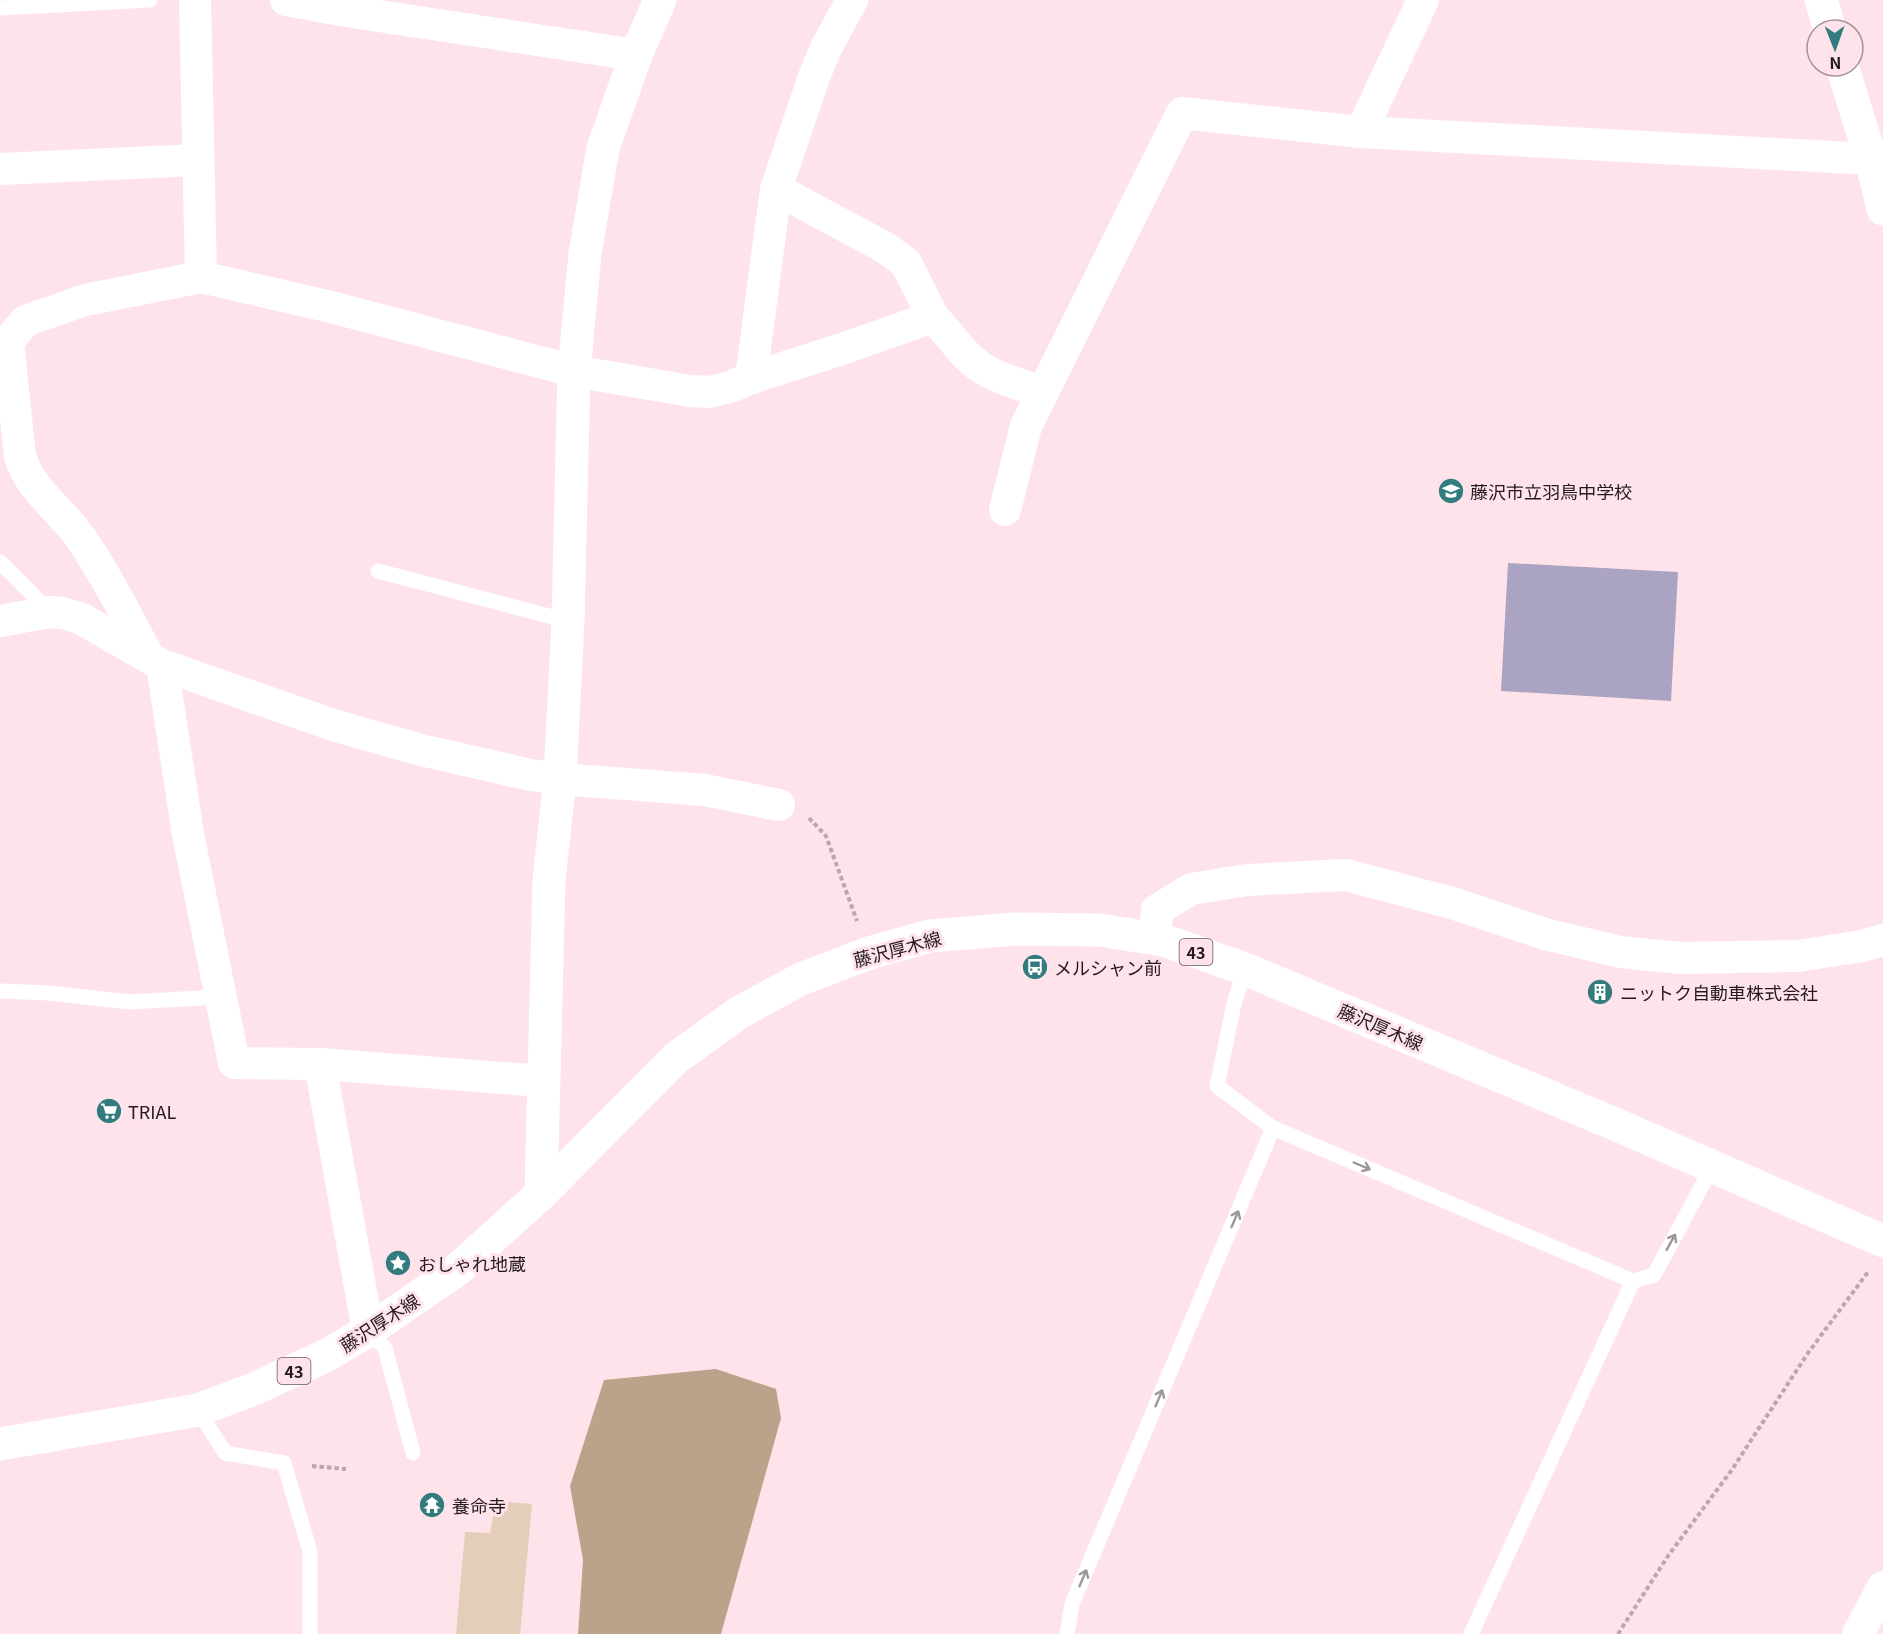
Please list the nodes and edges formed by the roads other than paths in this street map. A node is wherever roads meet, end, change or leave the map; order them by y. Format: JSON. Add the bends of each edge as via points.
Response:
{"nodes":[{"id":1,"x":150,"y":0,"type":"edge"},
{"id":2,"x":195,"y":0,"type":"edge"},
{"id":3,"x":286,"y":0,"type":"edge"},
{"id":4,"x":660,"y":0,"type":"edge"},
{"id":5,"x":852,"y":0,"type":"edge"},
{"id":6,"x":1423,"y":0,"type":"edge"},
{"id":7,"x":1821,"y":0,"type":"edge"},
{"id":8,"x":0,"y":8,"type":"edge"},
{"id":9,"x":1826,"y":18,"type":"edge"},
{"id":10,"x":636,"y":55,"type":"junction"},
{"id":11,"x":1846,"y":78,"type":"edge"},
{"id":12,"x":1361,"y":132,"type":"junction"},
{"id":13,"x":1871,"y":159,"type":"junction"},
{"id":14,"x":198,"y":160,"type":"junction"},
{"id":15,"x":0,"y":170,"type":"edge"},
{"id":16,"x":776,"y":189,"type":"junction"},
{"id":17,"x":1883,"y":209,"type":"edge"},
{"id":18,"x":201,"y":277,"type":"junction"},
{"id":19,"x":933,"y":317,"type":"junction"},
{"id":20,"x":574,"y":371,"type":"junction"},
{"id":21,"x":751,"y":378,"type":"junction"},
{"id":22,"x":1043,"y":392,"type":"junction"},
{"id":23,"x":1005,"y":510,"type":"dead end"},
{"id":24,"x":0,"y":562,"type":"edge"},
{"id":25,"x":378,"y":571,"type":"dead end"},
{"id":26,"x":50,"y":612,"type":"junction"},
{"id":27,"x":0,"y":621,"type":"edge"},
{"id":28,"x":568,"y":621,"type":"junction"},
{"id":29,"x":155,"y":660,"type":"junction"},
{"id":30,"x":560,"y":779,"type":"junction"},
{"id":31,"x":779,"y":805,"type":"road end"},
{"id":32,"x":1155,"y":937,"type":"junction"},
{"id":33,"x":1883,"y":940,"type":"edge"},
{"id":34,"x":1245,"y":969,"type":"junction"},
{"id":35,"x":0,"y":991,"type":"edge"},
{"id":36,"x":219,"y":997,"type":"junction"},
{"id":37,"x":320,"y":1064,"type":"junction"},
{"id":38,"x":543,"y":1081,"type":"junction"},
{"id":39,"x":1273,"y":1128,"type":"junction"},
{"id":40,"x":1712,"y":1167,"type":"junction"},
{"id":41,"x":541,"y":1194,"type":"junction"},
{"id":42,"x":1883,"y":1241,"type":"edge"},
{"id":43,"x":1633,"y":1281,"type":"junction"},
{"id":44,"x":368,"y":1331,"type":"junction"},
{"id":45,"x":198,"y":1410,"type":"junction"},
{"id":46,"x":0,"y":1444,"type":"edge"},
{"id":47,"x":413,"y":1453,"type":"dead end"},
{"id":48,"x":1880,"y":1599,"type":"edge"},
{"id":49,"x":310,"y":1634,"type":"edge"},
{"id":50,"x":1067,"y":1634,"type":"edge"},
{"id":51,"x":1471,"y":1634,"type":"edge"},
{"id":52,"x":1858,"y":1634,"type":"edge"}],
"edges":[{"from":1,"to":8,"type":"lane"},
{"from":2,"to":14,"type":"street"},
{"from":3,"to":10,"type":"street"},
{"from":4,"to":10,"type":"main road"},
{"from":5,"to":16,"type":"street","via":[[814,77]]},
{"from":6,"to":12,"type":"street"},
{"from":7,"to":9,"type":"main road"},
{"from":10,"to":20,"type":"main road","via":[[603,148],[585,254]]},
{"from":11,"to":13,"type":"main road"},
{"from":12,"to":13,"type":"street"},
{"from":12,"to":22,"type":"street","via":[[1182,113]]},
{"from":13,"to":17,"type":"main road"},
{"from":14,"to":15,"type":"street"},
{"from":14,"to":18,"type":"street"},
{"from":16,"to":19,"type":"street","via":[[884,247],[906,263]]},
{"from":16,"to":21,"type":"street"},
{"from":18,"to":20,"type":"street"},
{"from":18,"to":29,"type":"street","via":[[85,300],[25,321],[8,342],[24,469],[83,541]]},
{"from":19,"to":21,"type":"street"},
{"from":19,"to":22,"type":"street","via":[[981,368]]},
{"from":20,"to":21,"type":"street","via":[[709,392]]},
{"from":20,"to":28,"type":"main road"},
{"from":22,"to":23,"type":"street","via":[[1026,426]]},
{"from":24,"to":26,"type":"lane"},
{"from":25,"to":28,"type":"lane"},
{"from":26,"to":27,"type":"street"},
{"from":26,"to":29,"type":"street","via":[[80,618]]},
{"from":28,"to":30,"type":"main road"},
{"from":29,"to":30,"type":"street","via":[[375,739]]},
{"from":29,"to":36,"type":"street"},
{"from":30,"to":31,"type":"street","via":[[705,790]]},
{"from":30,"to":38,"type":"main road","via":[[549,880]]},
{"from":32,"to":33,"type":"street","via":[[1157,910],[1191,889],[1247,880],[1346,875],[1620,952],[1680,958],[1798,956]]},
{"from":32,"to":34,"type":"main road","name":"藤沢厚木線","number":"43"},
{"from":32,"to":41,"type":"main road","name":"藤沢厚木線","number":"43","via":[[1099,930],[1015,929],[930,936],[869,953],[801,979],[740,1012],[676,1058]]},
{"from":34,"to":39,"type":"lane","via":[[1217,1086]]},
{"from":34,"to":40,"type":"main road","name":"藤沢厚木線","number":"43"},
{"from":35,"to":36,"type":"lane","via":[[129,1002]]},
{"from":36,"to":37,"type":"street","via":[[234,1063]]},
{"from":37,"to":38,"type":"street"},
{"from":37,"to":44,"type":"street"},
{"from":38,"to":41,"type":"main road"},
{"from":39,"to":43,"type":"lane","one_way":true},
{"from":50,"to":39,"type":"lane","one_way":true,"via":[[1072,1604]]},
{"from":40,"to":42,"type":"main road","name":"藤沢厚木線","number":"43"},
{"from":43,"to":40,"type":"lane","one_way":true,"via":[[1654,1275]]},
{"from":41,"to":44,"type":"main road","name":"藤沢厚木線","number":"43","via":[[457,1270]]},
{"from":43,"to":51,"type":"lane"},
{"from":44,"to":45,"type":"main road","name":"藤沢厚木線","number":"43","via":[[254,1389]]},
{"from":44,"to":47,"type":"lane","via":[[385,1348]]},
{"from":45,"to":46,"type":"main road","name":"藤沢厚木線","number":"43"},
{"from":45,"to":49,"type":"lane","via":[[225,1453],[284,1463],[310,1552]]},
{"from":48,"to":52,"type":"street"}]}
